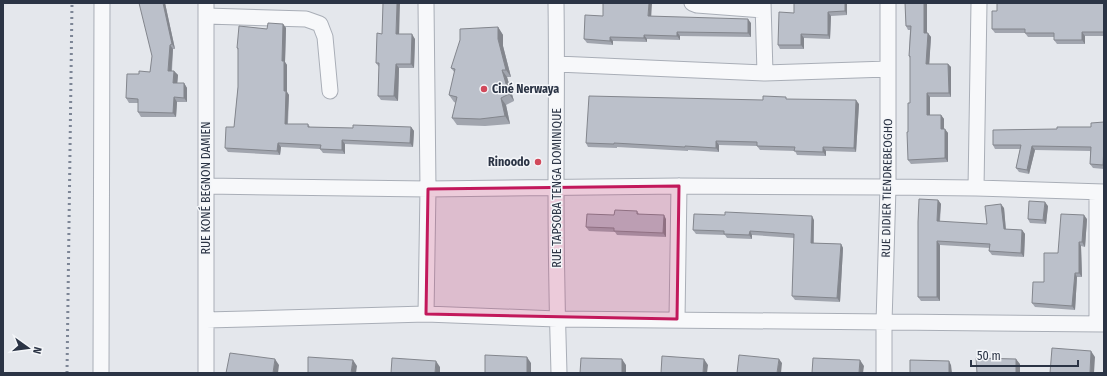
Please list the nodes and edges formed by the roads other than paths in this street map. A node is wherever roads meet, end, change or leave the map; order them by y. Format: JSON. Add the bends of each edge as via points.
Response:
{"nodes":[{"id":1,"x":102,"y":3,"type":"edge"},
{"id":2,"x":426,"y":3,"type":"edge"},
{"id":3,"x":556,"y":3,"type":"edge"},
{"id":4,"x":692,"y":3,"type":"edge"},
{"id":5,"x":888,"y":3,"type":"edge"},
{"id":6,"x":979,"y":3,"type":"edge"},
{"id":7,"x":763,"y":7,"type":"edge"},
{"id":8,"x":206,"y":10,"type":"edge"},
{"id":9,"x":558,"y":64,"type":"junction"},
{"id":10,"x":888,"y":69,"type":"junction"},
{"id":11,"x":765,"y":73,"type":"junction"},
{"id":12,"x":330,"y":92,"type":"dead end"},
{"id":13,"x":206,"y":186,"type":"junction"},
{"id":14,"x":679,"y":186,"type":"junction"},
{"id":15,"x":888,"y":187,"type":"junction"},
{"id":16,"x":556,"y":188,"type":"junction"},
{"id":17,"x":976,"y":188,"type":"junction"},
{"id":18,"x":428,"y":189,"type":"junction"},
{"id":19,"x":1100,"y":193,"type":"edge"},
{"id":20,"x":426,"y":314,"type":"junction"},
{"id":21,"x":557,"y":319,"type":"junction"},
{"id":22,"x":677,"y":319,"type":"junction"},
{"id":23,"x":206,"y":320,"type":"junction"},
{"id":24,"x":884,"y":323,"type":"junction"},
{"id":25,"x":1100,"y":324,"type":"edge"},
{"id":26,"x":101,"y":373,"type":"edge"},
{"id":27,"x":206,"y":373,"type":"edge"},
{"id":28,"x":559,"y":373,"type":"edge"},
{"id":29,"x":884,"y":373,"type":"edge"}],
"edges":[{"from":1,"to":26,"type":"street"},
{"from":2,"to":18,"type":"street"},
{"from":3,"to":9,"type":"street","name":"RUE TAPSOBA TENGA DOMINIQUE"},
{"from":4,"to":7,"type":"street"},
{"from":5,"to":10,"type":"street","name":"RUE DIDIER TIENDREBEOGHO"},
{"from":6,"to":17,"type":"street"},
{"from":7,"to":11,"type":"street"},
{"from":8,"to":12,"type":"street","via":[[306,19],[320,24],[325,37]]},
{"from":8,"to":13,"type":"street","name":"RUE KONÉ BEGNON DAMIEN"},
{"from":9,"to":11,"type":"street"},
{"from":9,"to":16,"type":"street","name":"RUE TAPSOBA TENGA DOMINIQUE"},
{"from":10,"to":11,"type":"street"},
{"from":10,"to":15,"type":"street","name":"RUE DIDIER TIENDREBEOGHO"},
{"from":13,"to":18,"type":"street"},
{"from":13,"to":23,"type":"street","name":"RUE KONÉ BEGNON DAMIEN"},
{"from":14,"to":15,"type":"street"},
{"from":14,"to":16,"type":"street"},
{"from":14,"to":22,"type":"street"},
{"from":15,"to":17,"type":"street"},
{"from":15,"to":24,"type":"street","name":"RUE DIDIER TIENDREBEOGHO"},
{"from":16,"to":18,"type":"street"},
{"from":16,"to":21,"type":"street","name":"RUE TAPSOBA TENGA DOMINIQUE"},
{"from":17,"to":19,"type":"street"},
{"from":18,"to":20,"type":"street"},
{"from":19,"to":25,"type":"street"},
{"from":20,"to":21,"type":"street"},
{"from":20,"to":23,"type":"street"},
{"from":21,"to":22,"type":"street"},
{"from":21,"to":28,"type":"street","name":"RUE TAPSOBA TENGA DOMINIQUE"},
{"from":22,"to":24,"type":"street"},
{"from":23,"to":27,"type":"street","name":"RUE KONÉ BEGNON DAMIEN"},
{"from":24,"to":25,"type":"street"},
{"from":24,"to":29,"type":"street","name":"RUE DIDIER TIENDREBEOGHO"}]}
